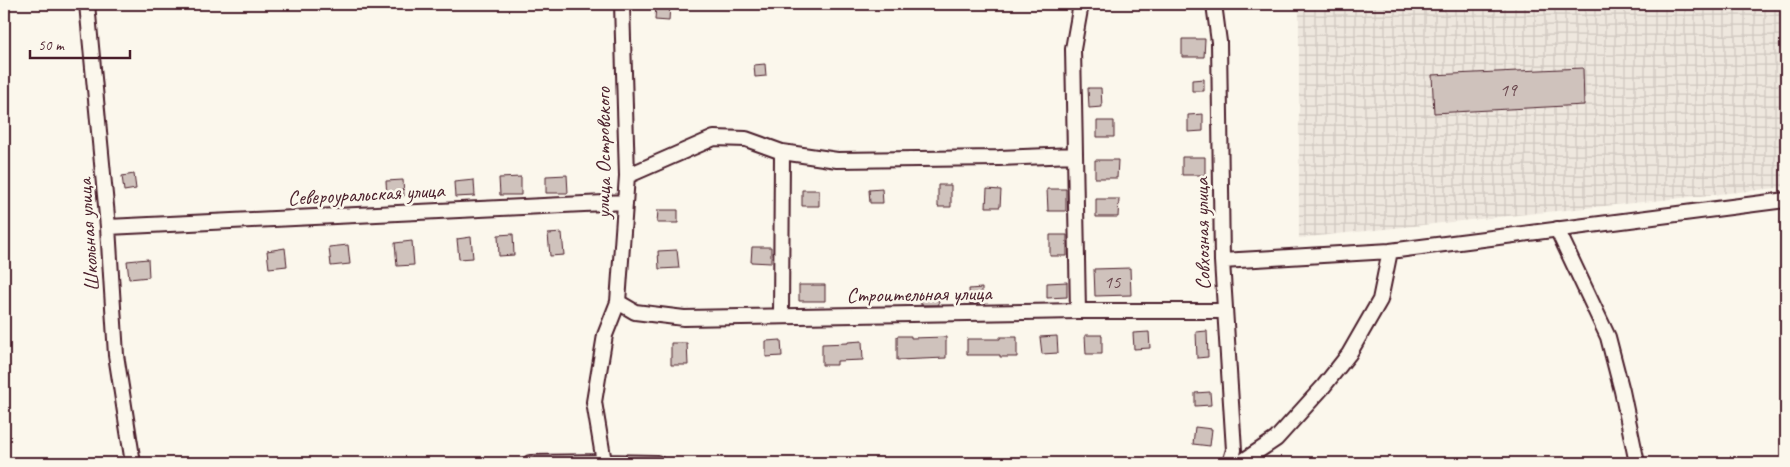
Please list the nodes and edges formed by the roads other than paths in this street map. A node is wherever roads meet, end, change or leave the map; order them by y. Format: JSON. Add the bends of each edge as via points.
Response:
{"nodes":[{"id":1,"x":87,"y":4,"type":"edge"},
{"id":2,"x":622,"y":4,"type":"edge"},
{"id":3,"x":1081,"y":4,"type":"edge"},
{"id":4,"x":1214,"y":4,"type":"edge"},
{"id":5,"x":782,"y":152,"type":"junction"},
{"id":6,"x":1075,"y":155,"type":"junction"},
{"id":7,"x":627,"y":176,"type":"junction"},
{"id":8,"x":1786,"y":200,"type":"edge"},
{"id":9,"x":625,"y":202,"type":"junction"},
{"id":10,"x":108,"y":227,"type":"junction"},
{"id":11,"x":1557,"y":229,"type":"junction"},
{"id":12,"x":1390,"y":250,"type":"junction"},
{"id":13,"x":1222,"y":261,"type":"junction"},
{"id":14,"x":618,"y":302,"type":"junction"},
{"id":15,"x":1078,"y":311,"type":"junction"},
{"id":16,"x":1224,"y":312,"type":"junction"},
{"id":17,"x":780,"y":316,"type":"junction"},
{"id":18,"x":604,"y":462,"type":"junction"},
{"id":19,"x":133,"y":463,"type":"edge"},
{"id":20,"x":530,"y":463,"type":"edge"},
{"id":21,"x":657,"y":463,"type":"edge"},
{"id":22,"x":1230,"y":463,"type":"edge"},
{"id":23,"x":1240,"y":463,"type":"edge"},
{"id":24,"x":1637,"y":463,"type":"edge"}],
"edges":[{"from":1,"to":10,"type":"street","name":"Школьная улица"},
{"from":2,"to":7,"type":"street","name":"улица Островского"},
{"from":3,"to":6,"type":"street","via":[[1073,49]]},
{"from":4,"to":13,"type":"street","name":"Совхозная улица","via":[[1219,42]]},
{"from":5,"to":6,"type":"street","via":[[837,160]]},
{"from":5,"to":7,"type":"street","via":[[746,139],[714,138]]},
{"from":5,"to":17,"type":"street"},
{"from":6,"to":15,"type":"street"},
{"from":7,"to":9,"type":"street","name":"улица Островского"},
{"from":8,"to":11,"type":"street"},
{"from":9,"to":10,"type":"street","name":"Североуральская улица"},
{"from":9,"to":14,"type":"street","name":"улица Островского"},
{"from":10,"to":19,"type":"street","name":"Школьная улица","via":[[116,355]]},
{"from":11,"to":12,"type":"street"},
{"from":11,"to":24,"type":"street","via":[[1608,337]]},
{"from":12,"to":13,"type":"street"},
{"from":12,"to":23,"type":"street","via":[[1380,300],[1349,354],[1276,439]]},
{"from":13,"to":16,"type":"street","name":"Совхозная улица"},
{"from":14,"to":17,"type":"street","name":"Строительная улица","via":[[635,312],[684,318]]},
{"from":14,"to":18,"type":"street","name":"улица Островского","via":[[604,335],[594,402]]},
{"from":15,"to":16,"type":"street","name":"Строительная улица"},
{"from":15,"to":17,"type":"street","name":"Строительная улица"},
{"from":16,"to":22,"type":"street","name":"Совхозная улица","via":[[1234,450]]},
{"from":18,"to":20,"type":"street"},
{"from":18,"to":21,"type":"street"}]}
